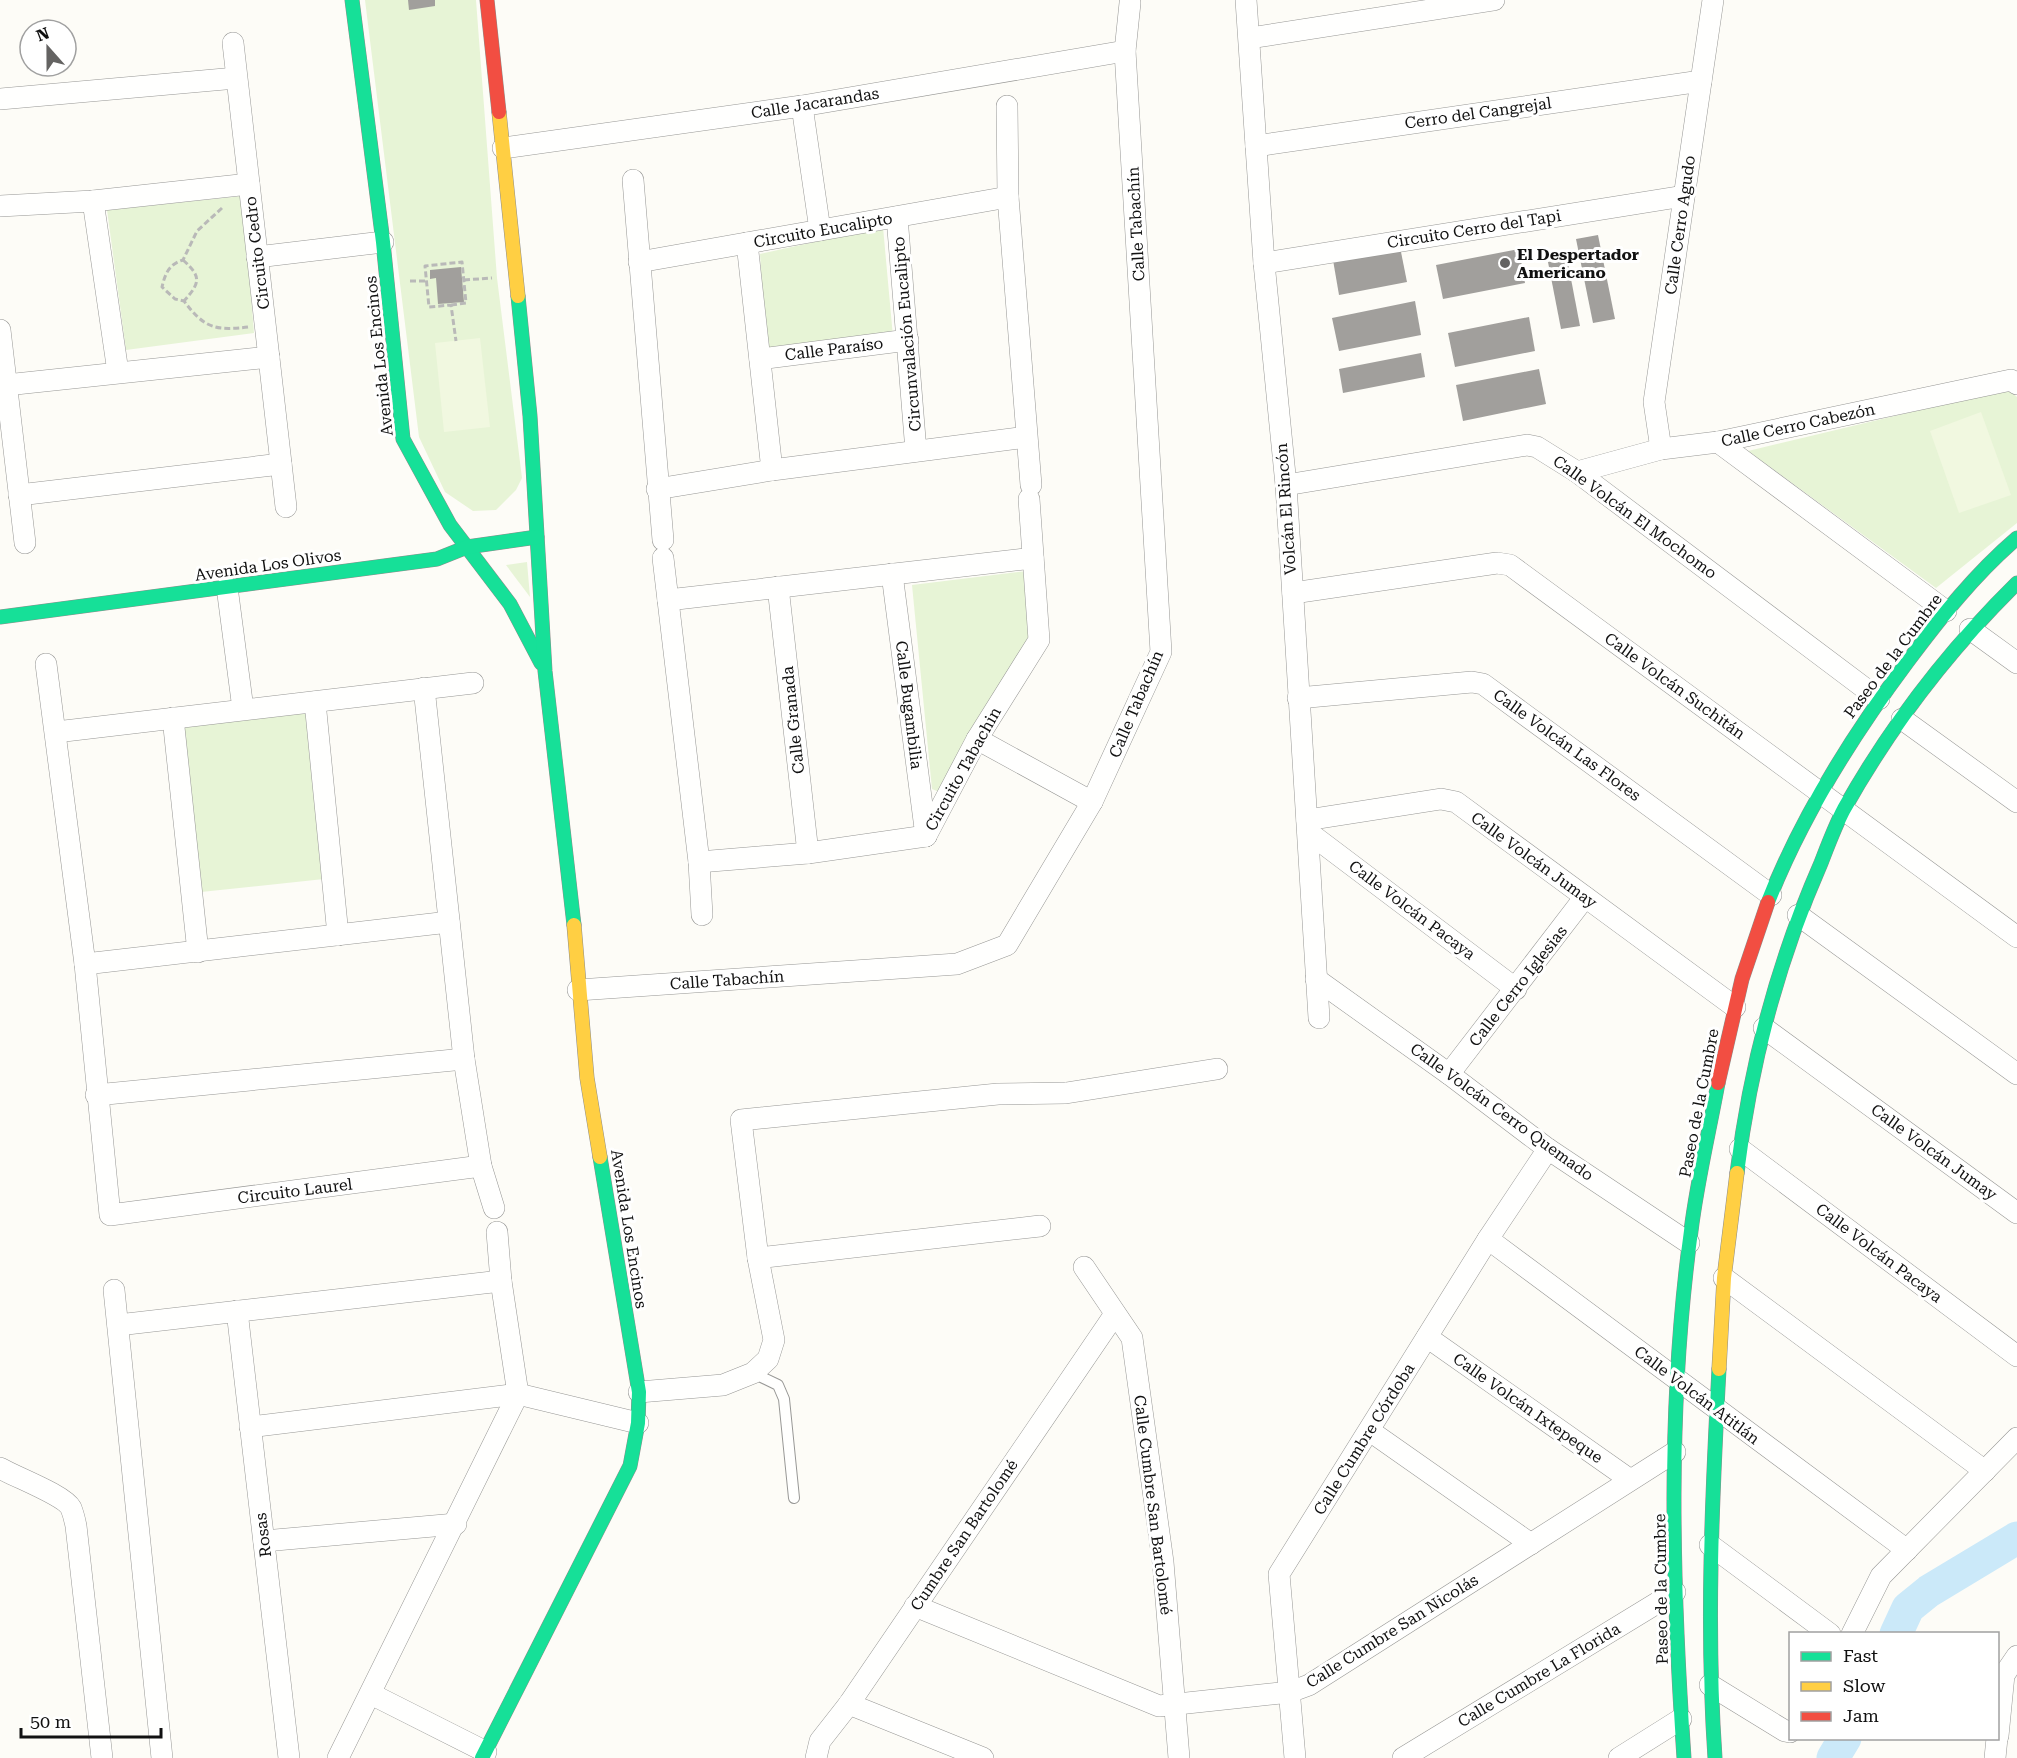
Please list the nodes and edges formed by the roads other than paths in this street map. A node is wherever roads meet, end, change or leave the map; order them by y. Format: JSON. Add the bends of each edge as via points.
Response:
{"nodes":[{"id":1,"x":352,"y":0,"type":"edge"},
{"id":2,"x":487,"y":0,"type":"edge"},
{"id":3,"x":1246,"y":0,"type":"edge"},
{"id":4,"x":1494,"y":0,"type":"edge"},
{"id":5,"x":1713,"y":0,"type":"edge"},
{"id":6,"x":1130,"y":3,"type":"dead end"},
{"id":7,"x":1250,"y":38,"type":"junction"},
{"id":8,"x":232,"y":43,"type":"dead end"},
{"id":9,"x":1125,"y":51,"type":"junction"},
{"id":10,"x":236,"y":78,"type":"junction"},
{"id":11,"x":1701,"y":81,"type":"junction"},
{"id":12,"x":0,"y":99,"type":"edge"},
{"id":13,"x":802,"y":106,"type":"junction"},
{"id":14,"x":1007,"y":106,"type":"dead end"},
{"id":15,"x":1256,"y":146,"type":"junction"},
{"id":16,"x":503,"y":148,"type":"junction"},
{"id":17,"x":633,"y":180,"type":"dead end"},
{"id":18,"x":249,"y":184,"type":"junction"},
{"id":19,"x":1684,"y":196,"type":"junction"},
{"id":20,"x":1008,"y":197,"type":"junction"},
{"id":21,"x":93,"y":201,"type":"junction"},
{"id":22,"x":0,"y":206,"type":"edge"},
{"id":23,"x":897,"y":217,"type":"junction"},
{"id":24,"x":820,"y":230,"type":"junction"},
{"id":25,"x":383,"y":242,"type":"junction"},
{"id":26,"x":747,"y":243,"type":"junction"},
{"id":27,"x":257,"y":257,"type":"junction"},
{"id":28,"x":639,"y":262,"type":"junction"},
{"id":29,"x":1264,"y":263,"type":"junction"},
{"id":30,"x":0,"y":330,"type":"edge"},
{"id":31,"x":908,"y":340,"type":"junction"},
{"id":32,"x":269,"y":357,"type":"junction"},
{"id":33,"x":760,"y":359,"type":"junction"},
{"id":34,"x":117,"y":372,"type":"junction"},
{"id":35,"x":2017,"y":384,"type":"edge"},
{"id":36,"x":6,"y":385,"type":"junction"},
{"id":37,"x":1026,"y":437,"type":"junction"},
{"id":38,"x":1718,"y":442,"type":"junction"},
{"id":39,"x":1661,"y":449,"type":"junction"},
{"id":40,"x":916,"y":451,"type":"junction"},
{"id":41,"x":281,"y":464,"type":"junction"},
{"id":42,"x":772,"y":471,"type":"junction"},
{"id":43,"x":1577,"y":472,"type":"junction"},
{"id":44,"x":1286,"y":485,"type":"junction"},
{"id":45,"x":657,"y":489,"type":"junction"},
{"id":46,"x":19,"y":495,"type":"junction"},
{"id":47,"x":286,"y":507,"type":"dead end"},
{"id":48,"x":537,"y":537,"type":"junction"},
{"id":49,"x":2017,"y":538,"type":"edge"},
{"id":50,"x":25,"y":543,"type":"dead end"},
{"id":51,"x":467,"y":547,"type":"junction"},
{"id":52,"x":1033,"y":558,"type":"junction"},
{"id":53,"x":892,"y":574,"type":"junction"},
{"id":54,"x":2017,"y":583,"type":"edge"},
{"id":55,"x":227,"y":586,"type":"junction"},
{"id":56,"x":778,"y":587,"type":"junction"},
{"id":57,"x":1293,"y":593,"type":"junction"},
{"id":58,"x":668,"y":600,"type":"junction"},
{"id":59,"x":1946,"y":611,"type":"junction"},
{"id":60,"x":0,"y":617,"type":"edge"},
{"id":61,"x":1970,"y":629,"type":"junction"},
{"id":62,"x":2017,"y":663,"type":"edge"},
{"id":63,"x":46,"y":664,"type":"dead end"},
{"id":64,"x":545,"y":670,"type":"junction"},
{"id":65,"x":473,"y":683,"type":"dead end"},
{"id":66,"x":424,"y":688,"type":"junction"},
{"id":67,"x":1299,"y":698,"type":"junction"},
{"id":68,"x":1879,"y":699,"type":"junction"},
{"id":69,"x":315,"y":702,"type":"junction"},
{"id":70,"x":243,"y":709,"type":"junction"},
{"id":71,"x":173,"y":717,"type":"junction"},
{"id":72,"x":1902,"y":719,"type":"junction"},
{"id":73,"x":56,"y":732,"type":"junction"},
{"id":74,"x":977,"y":739,"type":"junction"},
{"id":75,"x":1819,"y":792,"type":"junction"},
{"id":76,"x":1092,"y":802,"type":"junction"},
{"id":77,"x":2017,"y":802,"type":"edge"},
{"id":78,"x":1844,"y":810,"type":"junction"},
{"id":79,"x":1307,"y":826,"type":"junction"},
{"id":80,"x":926,"y":836,"type":"junction"},
{"id":81,"x":808,"y":853,"type":"junction"},
{"id":82,"x":699,"y":862,"type":"junction"},
{"id":83,"x":1771,"y":895,"type":"junction"},
{"id":84,"x":1586,"y":897,"type":"junction"},
{"id":85,"x":702,"y":915,"type":"dead end"},
{"id":86,"x":1798,"y":915,"type":"junction"},
{"id":87,"x":449,"y":922,"type":"junction"},
{"id":88,"x":338,"y":935,"type":"junction"},
{"id":89,"x":2017,"y":936,"type":"edge"},
{"id":90,"x":198,"y":952,"type":"junction"},
{"id":91,"x":85,"y":964,"type":"junction"},
{"id":92,"x":1317,"y":979,"type":"junction"},
{"id":93,"x":1516,"y":988,"type":"junction"},
{"id":94,"x":578,"y":990,"type":"junction"},
{"id":95,"x":1735,"y":1007,"type":"junction"},
{"id":96,"x":1319,"y":1018,"type":"dead end"},
{"id":97,"x":1764,"y":1028,"type":"junction"},
{"id":98,"x":464,"y":1059,"type":"junction"},
{"id":99,"x":1216,"y":1069,"type":"dead end"},
{"id":100,"x":1449,"y":1074,"type":"junction"},
{"id":101,"x":2017,"y":1074,"type":"edge"},
{"id":102,"x":96,"y":1095,"type":"junction"},
{"id":103,"x":1548,"y":1149,"type":"junction"},
{"id":104,"x":1740,"y":1149,"type":"junction"},
{"id":105,"x":481,"y":1166,"type":"junction"},
{"id":106,"x":494,"y":1208,"type":"dead end"},
{"id":107,"x":2017,"y":1213,"type":"edge"},
{"id":108,"x":1040,"y":1226,"type":"dead end"},
{"id":109,"x":497,"y":1232,"type":"dead end"},
{"id":110,"x":1488,"y":1239,"type":"junction"},
{"id":111,"x":1689,"y":1243,"type":"junction"},
{"id":112,"x":758,"y":1258,"type":"junction"},
{"id":113,"x":1083,"y":1267,"type":"dead end"},
{"id":114,"x":1724,"y":1278,"type":"junction"},
{"id":115,"x":501,"y":1281,"type":"junction"},
{"id":116,"x":114,"y":1290,"type":"dead end"},
{"id":117,"x":237,"y":1311,"type":"junction"},
{"id":118,"x":1115,"y":1314,"type":"junction"},
{"id":119,"x":117,"y":1325,"type":"junction"},
{"id":120,"x":1427,"y":1337,"type":"junction"},
{"id":121,"x":2017,"y":1356,"type":"edge"},
{"id":122,"x":753,"y":1373,"type":"junction"},
{"id":123,"x":1679,"y":1380,"type":"junction"},
{"id":124,"x":639,"y":1392,"type":"junction"},
{"id":125,"x":518,"y":1394,"type":"junction"},
{"id":126,"x":1717,"y":1410,"type":"junction"},
{"id":127,"x":638,"y":1423,"type":"junction"},
{"id":128,"x":250,"y":1427,"type":"junction"},
{"id":129,"x":1371,"y":1431,"type":"junction"},
{"id":130,"x":2017,"y":1438,"type":"edge"},
{"id":131,"x":1674,"y":1452,"type":"junction"},
{"id":132,"x":0,"y":1468,"type":"edge"},
{"id":133,"x":1985,"y":1470,"type":"junction"},
{"id":134,"x":1629,"y":1479,"type":"junction"},
{"id":135,"x":794,"y":1498,"type":"dead end"},
{"id":136,"x":456,"y":1524,"type":"junction"},
{"id":137,"x":264,"y":1541,"type":"junction"},
{"id":138,"x":1531,"y":1544,"type":"junction"},
{"id":139,"x":1710,"y":1545,"type":"junction"},
{"id":140,"x":1907,"y":1550,"type":"junction"},
{"id":141,"x":1675,"y":1592,"type":"junction"},
{"id":142,"x":915,"y":1606,"type":"junction"},
{"id":143,"x":1827,"y":1632,"type":"edge"},
{"id":144,"x":1853,"y":1632,"type":"edge"},
{"id":145,"x":2017,"y":1656,"type":"edge"},
{"id":146,"x":1710,"y":1685,"type":"junction"},
{"id":147,"x":1290,"y":1692,"type":"junction"},
{"id":148,"x":371,"y":1694,"type":"junction"},
{"id":149,"x":849,"y":1704,"type":"junction"},
{"id":150,"x":1175,"y":1705,"type":"junction"},
{"id":151,"x":1681,"y":1719,"type":"junction"},
{"id":152,"x":1999,"y":1719,"type":"edge"},
{"id":153,"x":1789,"y":1732,"type":"edge"},
{"id":154,"x":1997,"y":1740,"type":"edge"},
{"id":155,"x":484,"y":1755,"type":"edge"},
{"id":156,"x":815,"y":1757,"type":"edge"},
{"id":157,"x":102,"y":1758,"type":"edge"},
{"id":158,"x":162,"y":1758,"type":"edge"},
{"id":159,"x":289,"y":1758,"type":"edge"},
{"id":160,"x":338,"y":1758,"type":"edge"},
{"id":161,"x":983,"y":1758,"type":"edge"},
{"id":162,"x":1179,"y":1758,"type":"edge"},
{"id":163,"x":1295,"y":1758,"type":"edge"},
{"id":164,"x":1403,"y":1758,"type":"edge"},
{"id":165,"x":1619,"y":1758,"type":"edge"},
{"id":166,"x":1684,"y":1758,"type":"edge"},
{"id":167,"x":1715,"y":1758,"type":"edge"},
{"id":168,"x":1995,"y":1758,"type":"edge"}],
"edges":[{"from":1,"to":25,"type":"street","name":"Avenida Los Encinos"},
{"from":2,"to":16,"type":"street","name":"Avenida Los Encinos"},
{"from":3,"to":7,"type":"street","name":"Volcán El Rincón"},
{"from":4,"to":7,"type":"street"},
{"from":5,"to":11,"type":"street","name":"Calle Cerro Agudo"},
{"from":6,"to":9,"type":"street","name":"Calle Tabachín"},
{"from":7,"to":15,"type":"street","name":"Volcán El Rincón"},
{"from":8,"to":10,"type":"street","name":"Circuito Cedro"},
{"from":9,"to":13,"type":"street","name":"Calle Jacarandas"},
{"from":9,"to":76,"type":"street","name":"Calle Tabachín","via":[[1161,652]]},
{"from":10,"to":12,"type":"street"},
{"from":10,"to":18,"type":"street","name":"Circuito Cedro"},
{"from":11,"to":15,"type":"street","name":"Cerro del Cangrejal"},
{"from":11,"to":19,"type":"street","name":"Calle Cerro Agudo"},
{"from":13,"to":16,"type":"street","name":"Calle Jacarandas"},
{"from":13,"to":24,"type":"street"},
{"from":14,"to":20,"type":"street"},
{"from":15,"to":29,"type":"street","name":"Volcán El Rincón"},
{"from":16,"to":48,"type":"street","name":"Avenida Los Encinos","via":[[530,416]]},
{"from":17,"to":28,"type":"street"},
{"from":18,"to":21,"type":"street"},
{"from":18,"to":27,"type":"street","name":"Circuito Cedro"},
{"from":19,"to":29,"type":"street","name":"Circuito Cerro del Tapi"},
{"from":19,"to":39,"type":"street","name":"Calle Cerro Agudo","via":[[1654,402]]},
{"from":20,"to":23,"type":"street","name":"Circuito Eucalipto"},
{"from":20,"to":37,"type":"street"},
{"from":21,"to":22,"type":"street"},
{"from":21,"to":34,"type":"street"},
{"from":23,"to":24,"type":"street","name":"Circuito Eucalipto"},
{"from":23,"to":31,"type":"street","name":"Circunvalación Eucalipto"},
{"from":24,"to":26,"type":"street","name":"Circuito Eucalipto"},
{"from":25,"to":27,"type":"street"},
{"from":25,"to":51,"type":"street","name":"Avenida Los Encinos","via":[[404,439],[450,525]]},
{"from":26,"to":28,"type":"street","name":"Circuito Eucalipto"},
{"from":26,"to":33,"type":"street"},
{"from":27,"to":32,"type":"street","name":"Circuito Cedro"},
{"from":28,"to":45,"type":"street"},
{"from":29,"to":44,"type":"street","name":"Volcán El Rincón"},
{"from":30,"to":36,"type":"street"},
{"from":31,"to":33,"type":"street","name":"Calle Paraíso"},
{"from":31,"to":40,"type":"street","name":"Circunvalación Eucalipto"},
{"from":32,"to":34,"type":"street"},
{"from":32,"to":41,"type":"street","name":"Circuito Cedro"},
{"from":33,"to":42,"type":"street"},
{"from":34,"to":36,"type":"street"},
{"from":35,"to":38,"type":"street","name":"Calle Cerro Cabezón","via":[[2011,380]]},
{"from":36,"to":46,"type":"street"},
{"from":37,"to":40,"type":"street"},
{"from":37,"to":52,"type":"street","name":"Circuito Tabachin"},
{"from":38,"to":39,"type":"street","name":"Calle Cerro Cabezón"},
{"from":38,"to":59,"type":"street"},
{"from":39,"to":43,"type":"street","name":"Calle Cerro Cabezón"},
{"from":40,"to":42,"type":"street"},
{"from":41,"to":46,"type":"street"},
{"from":41,"to":47,"type":"street","name":"Circuito Cedro"},
{"from":42,"to":45,"type":"street"},
{"from":43,"to":44,"type":"street","name":"Calle Volcán El Mochomo","via":[[1537,447],[1527,446]]},
{"from":43,"to":68,"type":"street","name":"Calle Volcán El Mochomo"},
{"from":44,"to":57,"type":"street","name":"Volcán El Rincón"},
{"from":45,"to":58,"type":"street"},
{"from":46,"to":50,"type":"street"},
{"from":48,"to":51,"type":"street","name":"Avenida Los Olivos"},
{"from":48,"to":64,"type":"street","name":"Avenida Los Encinos"},
{"from":49,"to":59,"type":"street","name":"Paseo de la Cumbre","via":[[1994,557]]},
{"from":51,"to":55,"type":"street","name":"Avenida Los Olivos","via":[[437,559]]},
{"from":51,"to":64,"type":"street","name":"Avenida Los Encinos","via":[[510,604]]},
{"from":52,"to":53,"type":"street"},
{"from":52,"to":74,"type":"street","name":"Circuito Tabachin","via":[[1039,640]]},
{"from":53,"to":56,"type":"street"},
{"from":53,"to":80,"type":"street","name":"Calle Bugambilia"},
{"from":54,"to":61,"type":"street"},
{"from":55,"to":60,"type":"street","name":"Avenida Los Olivos"},
{"from":55,"to":70,"type":"street"},
{"from":56,"to":58,"type":"street"},
{"from":56,"to":81,"type":"street","name":"Calle Granada"},
{"from":57,"to":67,"type":"street","name":"Volcán El Rincón"},
{"from":57,"to":75,"type":"street","name":"Calle Volcán Suchitán","via":[[1497,563],[1510,565]]},
{"from":58,"to":82,"type":"street"},
{"from":59,"to":68,"type":"street","name":"Paseo de la Cumbre"},
{"from":61,"to":62,"type":"street"},
{"from":61,"to":72,"type":"street"},
{"from":63,"to":73,"type":"street"},
{"from":64,"to":94,"type":"street","name":"Avenida Los Encinos","via":[[567,848]]},
{"from":65,"to":66,"type":"street"},
{"from":66,"to":69,"type":"street"},
{"from":66,"to":87,"type":"street"},
{"from":67,"to":79,"type":"street","name":"Volcán El Rincón"},
{"from":67,"to":83,"type":"street","name":"Calle Volcán Las Flores","via":[[1484,684]]},
{"from":68,"to":75,"type":"street","name":"Paseo de la Cumbre"},
{"from":69,"to":70,"type":"street"},
{"from":69,"to":88,"type":"street"},
{"from":70,"to":71,"type":"street"},
{"from":71,"to":73,"type":"street"},
{"from":71,"to":90,"type":"street"},
{"from":72,"to":77,"type":"street"},
{"from":72,"to":78,"type":"street"},
{"from":73,"to":91,"type":"street"},
{"from":74,"to":76,"type":"street"},
{"from":74,"to":80,"type":"street","name":"Circuito Tabachin"},
{"from":75,"to":78,"type":"street","name":"Calle Volcán Suchitán"},
{"from":75,"to":83,"type":"street","name":"Paseo de la Cumbre"},
{"from":76,"to":94,"type":"street","name":"Calle Tabachín","via":[[1007,945],[957,964]]},
{"from":78,"to":86,"type":"street"},
{"from":78,"to":89,"type":"street","name":"Calle Volcán Suchitán"},
{"from":79,"to":84,"type":"street","name":"Calle Volcán Jumay","via":[[1441,799],[1456,802]]},
{"from":79,"to":92,"type":"street","name":"Volcán El Rincón"},
{"from":79,"to":93,"type":"street","name":"Calle Volcán Pacaya"},
{"from":80,"to":81,"type":"street","name":"Circuito Tabachin"},
{"from":81,"to":82,"type":"street","name":"Circuito Tabachin"},
{"from":82,"to":85,"type":"street"},
{"from":83,"to":95,"type":"street","name":"Paseo de la Cumbre"},
{"from":84,"to":93,"type":"street","name":"Calle Cerro Iglesias"},
{"from":84,"to":95,"type":"street","name":"Calle Volcán Jumay"},
{"from":86,"to":97,"type":"street"},
{"from":86,"to":101,"type":"street"},
{"from":87,"to":88,"type":"street"},
{"from":87,"to":98,"type":"street"},
{"from":88,"to":90,"type":"street"},
{"from":90,"to":91,"type":"street"},
{"from":91,"to":102,"type":"street"},
{"from":92,"to":96,"type":"street","name":"Volcán El Rincón"},
{"from":92,"to":100,"type":"street","name":"Calle Volcán Cerro Quemado"},
{"from":93,"to":100,"type":"street","name":"Calle Cerro Iglesias"},
{"from":94,"to":124,"type":"street","name":"Avenida Los Encinos","via":[[587,1078]]},
{"from":95,"to":111,"type":"street","name":"Paseo de la Cumbre"},
{"from":97,"to":104,"type":"street"},
{"from":97,"to":107,"type":"street","name":"Calle Volcán Jumay"},
{"from":98,"to":102,"type":"street"},
{"from":98,"to":105,"type":"street"},
{"from":99,"to":112,"type":"street","via":[[1066,1093],[998,1094],[741,1120]]},
{"from":100,"to":103,"type":"street","name":"Calle Volcán Cerro Quemado"},
{"from":102,"to":105,"type":"street","name":"Circuito Laurel","via":[[110,1215]]},
{"from":103,"to":110,"type":"street","name":"Calle Cumbre Córdoba"},
{"from":103,"to":111,"type":"street","name":"Calle Volcán Cerro Quemado"},
{"from":104,"to":114,"type":"street"},
{"from":104,"to":121,"type":"street","name":"Calle Volcán Pacaya"},
{"from":105,"to":106,"type":"street"},
{"from":108,"to":112,"type":"street"},
{"from":109,"to":115,"type":"street"},
{"from":110,"to":120,"type":"street","name":"Calle Cumbre Córdoba"},
{"from":110,"to":123,"type":"street","name":"Calle Volcán Atitlán"},
{"from":111,"to":123,"type":"street","name":"Paseo de la Cumbre"},
{"from":112,"to":122,"type":"street","via":[[774,1340],[768,1359]]},
{"from":113,"to":118,"type":"street","name":"Calle Cumbre San Bartolomé"},
{"from":114,"to":126,"type":"street"},
{"from":114,"to":133,"type":"street"},
{"from":115,"to":117,"type":"street"},
{"from":115,"to":125,"type":"street"},
{"from":116,"to":119,"type":"street"},
{"from":117,"to":119,"type":"street"},
{"from":117,"to":128,"type":"street","name":"Rosas"},
{"from":118,"to":142,"type":"street","name":"Cumbre San Bartolomé"},
{"from":118,"to":150,"type":"street","name":"Calle Cumbre San Bartolomé","via":[[1132,1338],[1163,1562]]},
{"from":119,"to":158,"type":"street"},
{"from":120,"to":129,"type":"street","name":"Calle Cumbre Córdoba"},
{"from":120,"to":134,"type":"street","name":"Calle Volcán Ixtepeque"},
{"from":122,"to":124,"type":"street","via":[[723,1385]]},
{"from":122,"to":135,"type":"lane","via":[[778,1385],[784,1399]]},
{"from":123,"to":126,"type":"street","name":"Calle Volcán Atitlán"},
{"from":123,"to":131,"type":"street","name":"Paseo de la Cumbre"},
{"from":124,"to":127,"type":"street","name":"Avenida Los Encinos"},
{"from":125,"to":127,"type":"street"},
{"from":125,"to":128,"type":"street"},
{"from":125,"to":136,"type":"street"},
{"from":126,"to":139,"type":"street"},
{"from":126,"to":140,"type":"street","name":"Calle Volcán Atitlán"},
{"from":127,"to":155,"type":"street","name":"Avenida Los Encinos","via":[[630,1466]]},
{"from":128,"to":137,"type":"street","name":"Rosas"},
{"from":129,"to":138,"type":"street"},
{"from":129,"to":147,"type":"street","name":"Calle Cumbre Córdoba","via":[[1279,1574]]},
{"from":130,"to":133,"type":"street"},
{"from":131,"to":134,"type":"street","name":"Calle Cumbre San Nicolás"},
{"from":131,"to":141,"type":"street","name":"Paseo de la Cumbre"},
{"from":132,"to":157,"type":"street","via":[[60,1497],[70,1507],[76,1526]]},
{"from":133,"to":140,"type":"street"},
{"from":134,"to":138,"type":"street","name":"Calle Cumbre San Nicolás"},
{"from":136,"to":137,"type":"street"},
{"from":136,"to":148,"type":"street"},
{"from":137,"to":159,"type":"street","name":"Rosas"},
{"from":138,"to":147,"type":"street","name":"Calle Cumbre San Nicolás","via":[[1309,1684]]},
{"from":139,"to":143,"type":"street"},
{"from":139,"to":146,"type":"street"},
{"from":140,"to":144,"type":"street","via":[[1881,1576]]},
{"from":141,"to":151,"type":"street","name":"Paseo de la Cumbre"},
{"from":141,"to":164,"type":"street","name":"Calle Cumbre La Florida"},
{"from":142,"to":149,"type":"street","name":"Cumbre San Bartolomé"},
{"from":142,"to":150,"type":"street","name":"Calle Cumbre San Nicolás","via":[[1160,1706]]},
{"from":145,"to":152,"type":"street","via":[[2004,1675]]},
{"from":146,"to":153,"type":"street"},
{"from":146,"to":167,"type":"street"},
{"from":147,"to":150,"type":"street","name":"Calle Cumbre San Nicolás"},
{"from":147,"to":163,"type":"street","name":"Calle Cumbre Córdoba"},
{"from":148,"to":155,"type":"street"},
{"from":148,"to":160,"type":"street"},
{"from":149,"to":156,"type":"street","name":"Cumbre San Bartolomé","via":[[820,1742]]},
{"from":149,"to":161,"type":"street"},
{"from":150,"to":162,"type":"street","name":"Calle Cumbre San Bartolomé"},
{"from":151,"to":165,"type":"street"},
{"from":151,"to":166,"type":"street","name":"Paseo de la Cumbre"},
{"from":154,"to":168,"type":"street"}]}
